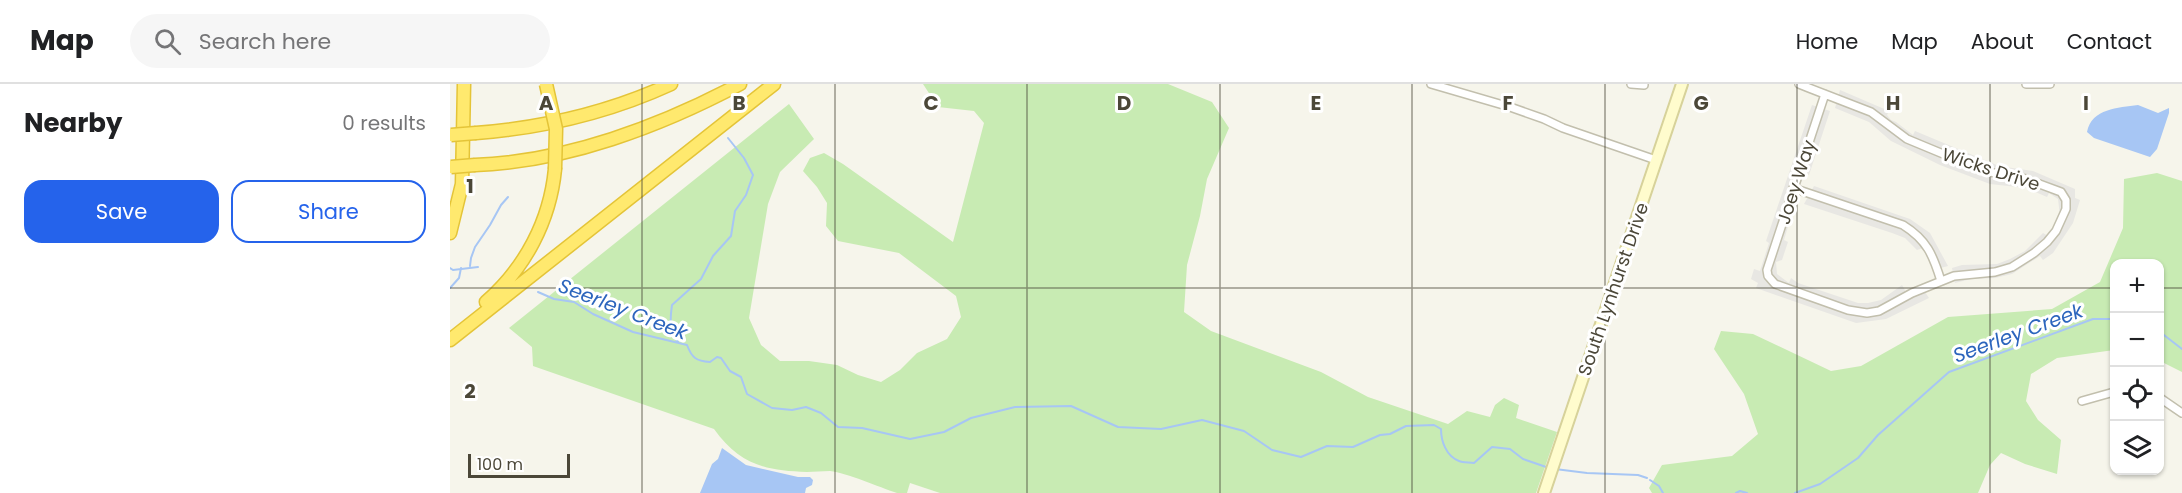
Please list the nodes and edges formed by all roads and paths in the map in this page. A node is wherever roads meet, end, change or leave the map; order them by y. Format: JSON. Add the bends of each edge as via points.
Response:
{"nodes":[{"id":1,"x":464,"y":84,"type":"edge"},
{"id":2,"x":546,"y":84,"type":"edge"},
{"id":3,"x":671,"y":84,"type":"edge"},
{"id":4,"x":740,"y":84,"type":"edge"},
{"id":5,"x":774,"y":84,"type":"edge"},
{"id":6,"x":1431,"y":84,"type":"edge"},
{"id":7,"x":1631,"y":84,"type":"edge"},
{"id":8,"x":1682,"y":84,"type":"edge"},
{"id":9,"x":1799,"y":84,"type":"edge"},
{"id":10,"x":2026,"y":84,"type":"edge"},
{"id":11,"x":2050,"y":84,"type":"edge"},
{"id":12,"x":1644,"y":85,"type":"edge"},
{"id":13,"x":1807,"y":86,"type":"edge"},
{"id":14,"x":1825,"y":94,"type":"junction"},
{"id":15,"x":450,"y":135,"type":"edge"},
{"id":16,"x":1656,"y":160,"type":"junction"},
{"id":17,"x":450,"y":167,"type":"edge"},
{"id":18,"x":1793,"y":188,"type":"junction"},
{"id":19,"x":450,"y":233,"type":"edge"},
{"id":20,"x":1941,"y":281,"type":"junction"},
{"id":21,"x":450,"y":332,"type":"edge"},
{"id":22,"x":450,"y":340,"type":"edge"},
{"id":23,"x":2110,"y":393,"type":"edge"},
{"id":24,"x":2082,"y":401,"type":"dead end"},
{"id":25,"x":2164,"y":401,"type":"edge"},
{"id":26,"x":2182,"y":413,"type":"edge"},
{"id":27,"x":1544,"y":493,"type":"edge"}],
"edges":[{"from":1,"to":19,"type":"highway","via":[[462,184]]},
{"from":2,"to":21,"type":"highway","bridge":true,"via":[[557,146],[547,210],[511,277]]},
{"from":3,"to":15,"type":"highway","bridge":true,"via":[[566,119]]},
{"from":4,"to":17,"type":"highway","bridge":true,"via":[[693,108],[628,133],[534,159]]},
{"from":5,"to":22,"type":"highway"},
{"from":6,"to":16,"type":"street","via":[[1510,107]]},
{"from":7,"to":12,"type":"street"},
{"from":8,"to":16,"type":"main road","name":"South Lynhurst Drive"},
{"from":9,"to":13,"type":"street","name":"Wicks Drive"},
{"from":10,"to":11,"type":"street"},
{"from":13,"to":14,"type":"street","name":"Wicks Drive"},
{"from":14,"to":18,"type":"street","name":"Joey Way"},
{"from":14,"to":20,"type":"street","name":"Wicks Drive","via":[[1871,112],[1907,139],[1977,168],[2026,178],[2061,192],[2066,200],[2056,231],[2034,253],[2012,267]]},
{"from":16,"to":27,"type":"main road","name":"South Lynhurst Drive"},
{"from":18,"to":20,"type":"street","via":[[1902,225],[1917,234],[1928,246]]},
{"from":18,"to":20,"type":"street","name":"Joey Way","via":[[1767,270],[1775,284],[1867,313]]},
{"from":23,"to":24,"type":"street"},
{"from":25,"to":26,"type":"street"}]}
